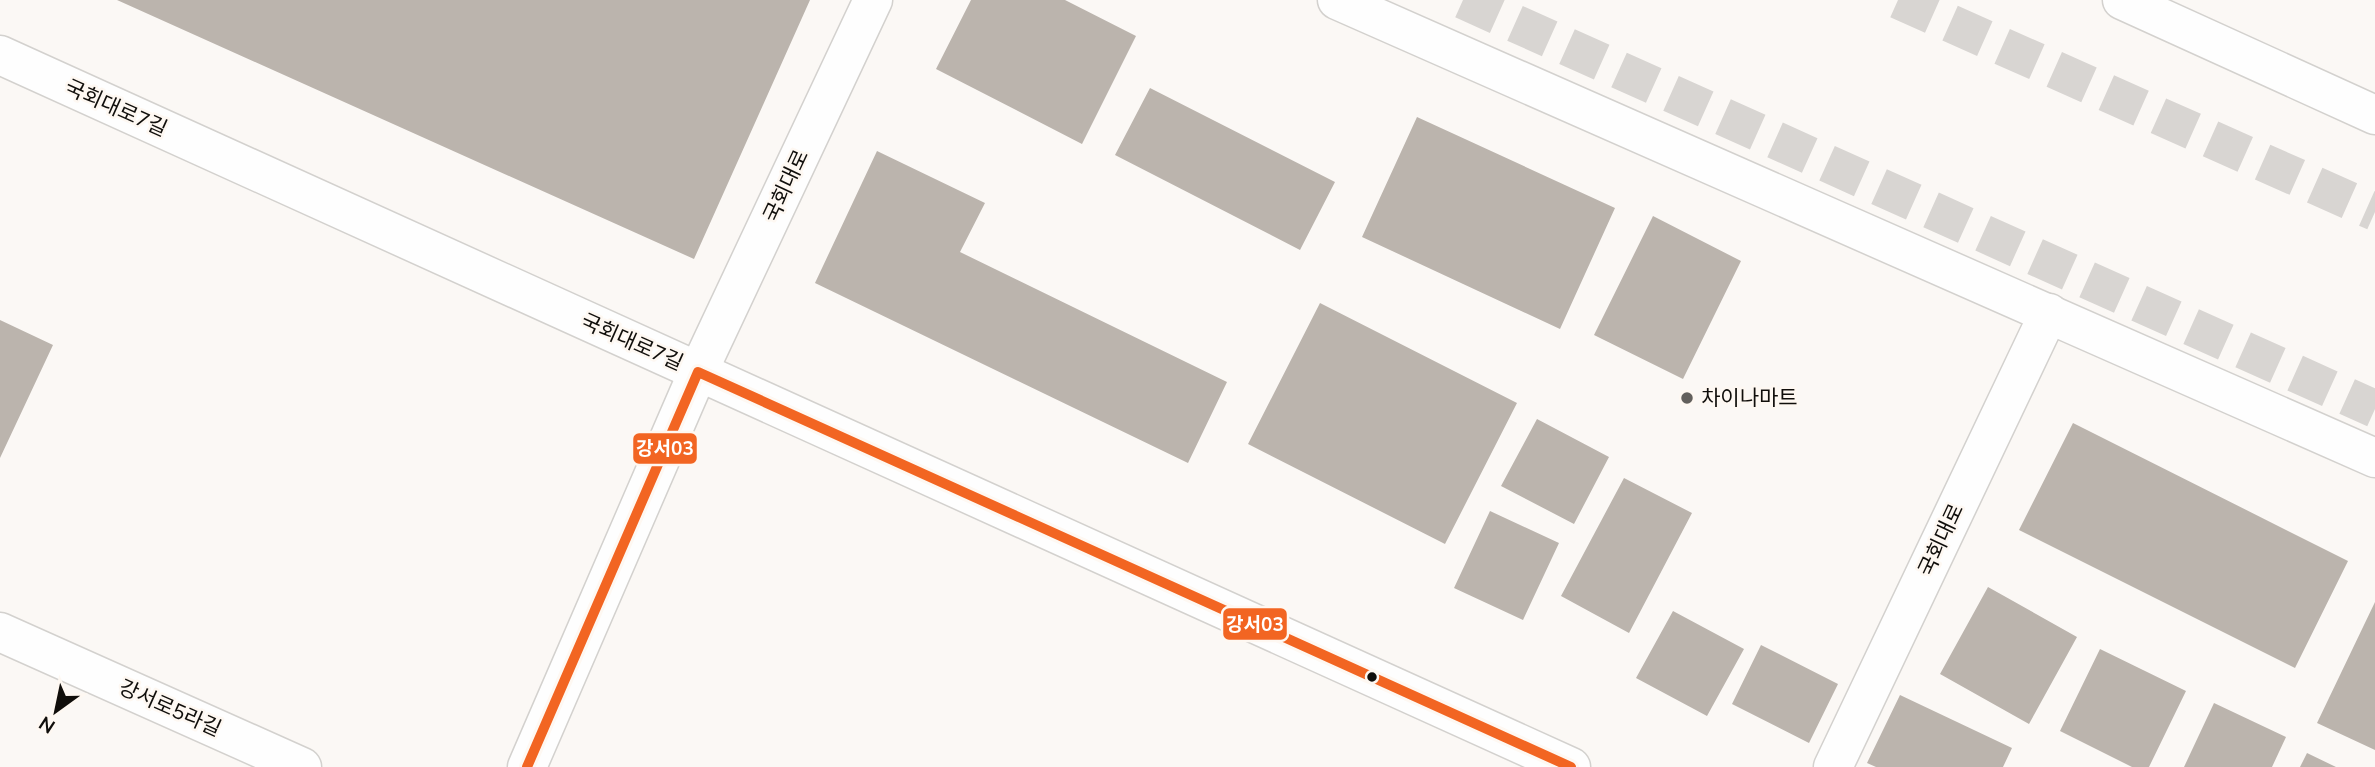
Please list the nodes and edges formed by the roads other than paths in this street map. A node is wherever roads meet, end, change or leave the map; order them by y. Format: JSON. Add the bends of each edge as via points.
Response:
{"nodes":[{"id":1,"x":873,"y":0,"type":"edge"},
{"id":2,"x":1337,"y":0,"type":"edge"},
{"id":3,"x":2122,"y":0,"type":"edge"},
{"id":4,"x":0,"y":55,"type":"edge"},
{"id":5,"x":2375,"y":115,"type":"edge"},
{"id":6,"x":2049,"y":313,"type":"junction"},
{"id":7,"x":698,"y":372,"type":"junction"},
{"id":8,"x":2375,"y":458,"type":"edge"},
{"id":9,"x":0,"y":632,"type":"edge"},
{"id":10,"x":302,"y":767,"type":"edge"},
{"id":11,"x":527,"y":767,"type":"edge"},
{"id":12,"x":1572,"y":767,"type":"edge"},
{"id":13,"x":1833,"y":767,"type":"edge"}],
"edges":[{"from":1,"to":7,"type":"street","name":"국회대로"},
{"from":2,"to":6,"type":"street"},
{"from":3,"to":5,"type":"street"},
{"from":4,"to":7,"type":"street","name":"국회대로7길"},
{"from":6,"to":8,"type":"street"},
{"from":6,"to":13,"type":"street","name":"국회대로"},
{"from":7,"to":11,"type":"street","name":"국회대로"},
{"from":7,"to":12,"type":"street","name":"국회대로7길"},
{"from":9,"to":10,"type":"street","name":"강서로5라길"}]}
